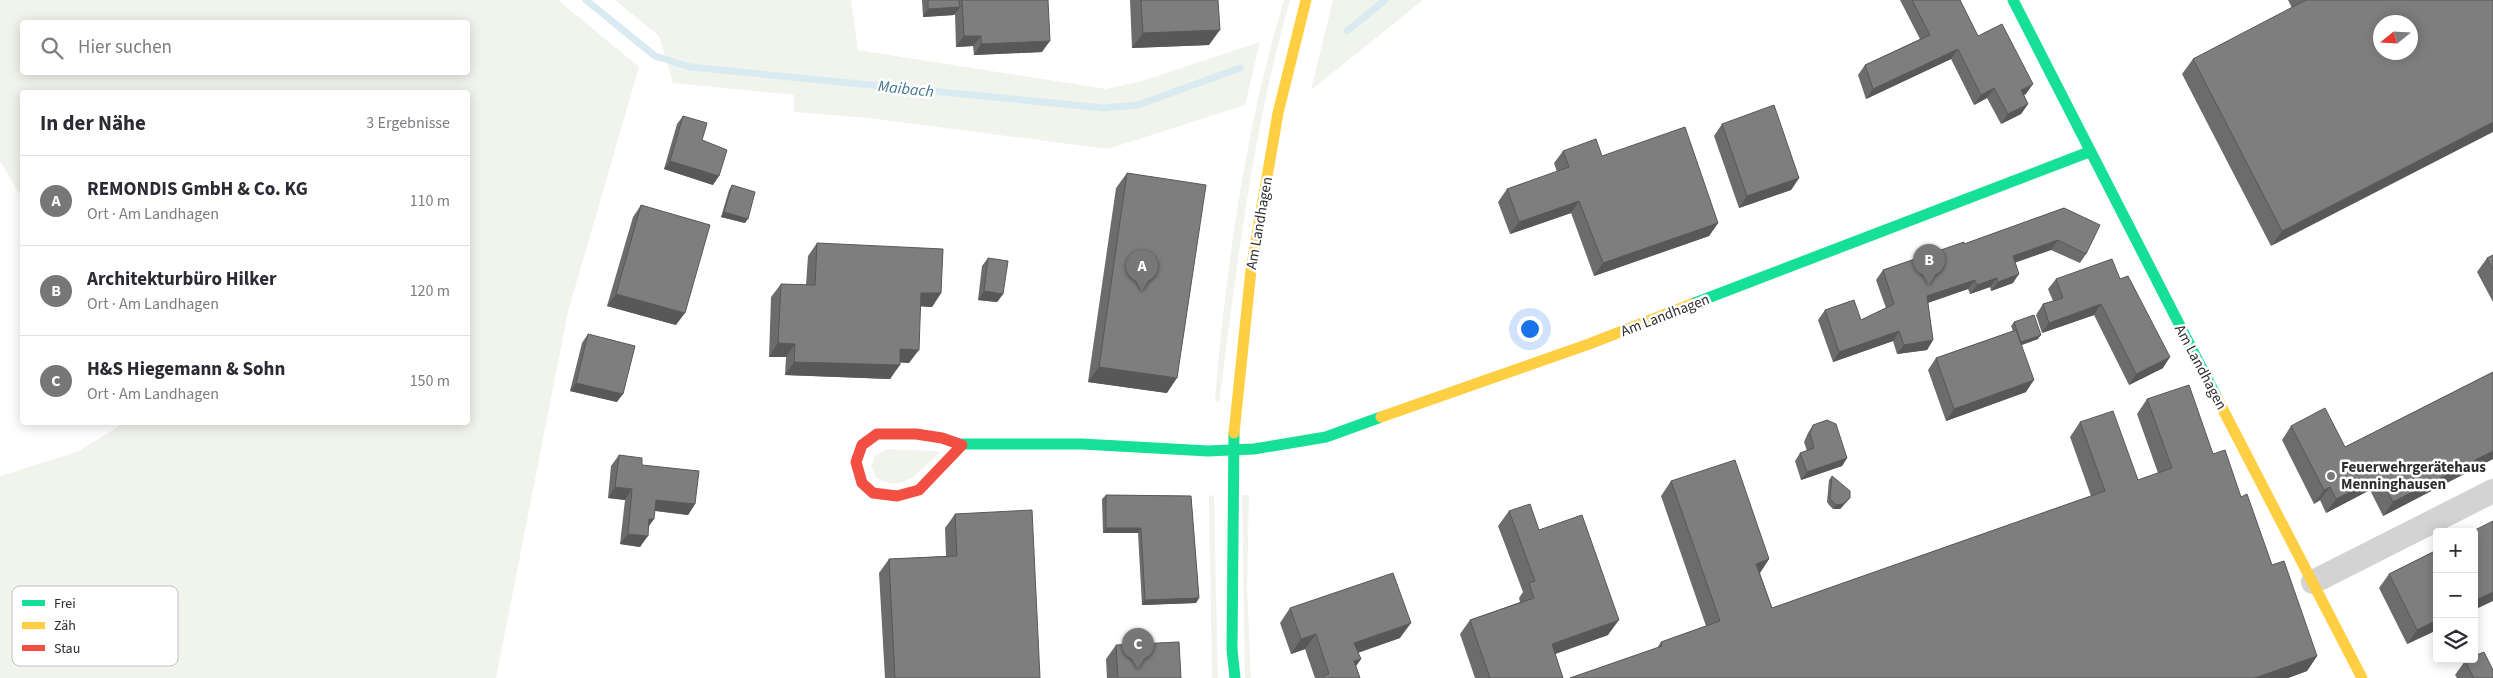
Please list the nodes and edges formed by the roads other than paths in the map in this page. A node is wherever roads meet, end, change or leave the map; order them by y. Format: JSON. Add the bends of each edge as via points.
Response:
{"nodes":[{"id":1,"x":1306,"y":0,"type":"edge"},
{"id":2,"x":2013,"y":0,"type":"edge"},
{"id":3,"x":2089,"y":152,"type":"junction"},
{"id":4,"x":962,"y":445,"type":"junction"},
{"id":5,"x":1232,"y":450,"type":"junction"},
{"id":6,"x":2493,"y":491,"type":"edge"},
{"id":7,"x":2314,"y":582,"type":"junction"},
{"id":8,"x":1235,"y":678,"type":"edge"},
{"id":9,"x":2362,"y":678,"type":"edge"}],
"edges":[{"from":1,"to":5,"type":"street","name":"Am Landhagen","via":[[1278,114],[1251,270]]},
{"from":2,"to":3,"type":"street","name":"Am Landhagen"},
{"from":3,"to":5,"type":"street","name":"Am Landhagen","via":[[1392,416],[1326,437]]},
{"from":3,"to":7,"type":"street","name":"Am Landhagen"},
{"from":4,"to":4,"type":"street","name":"Am Landhagen","via":[[918,490],[909,494],[873,493],[858,474],[856,462],[859,451],[877,434],[916,434]]},
{"from":4,"to":5,"type":"street","name":"Am Landhagen","via":[[1082,444]]},
{"from":5,"to":8,"type":"street","name":"Am Landhagen","via":[[1231,571]]},
{"from":6,"to":7,"type":"street"},
{"from":7,"to":9,"type":"street","name":"Am Landhagen"}]}
